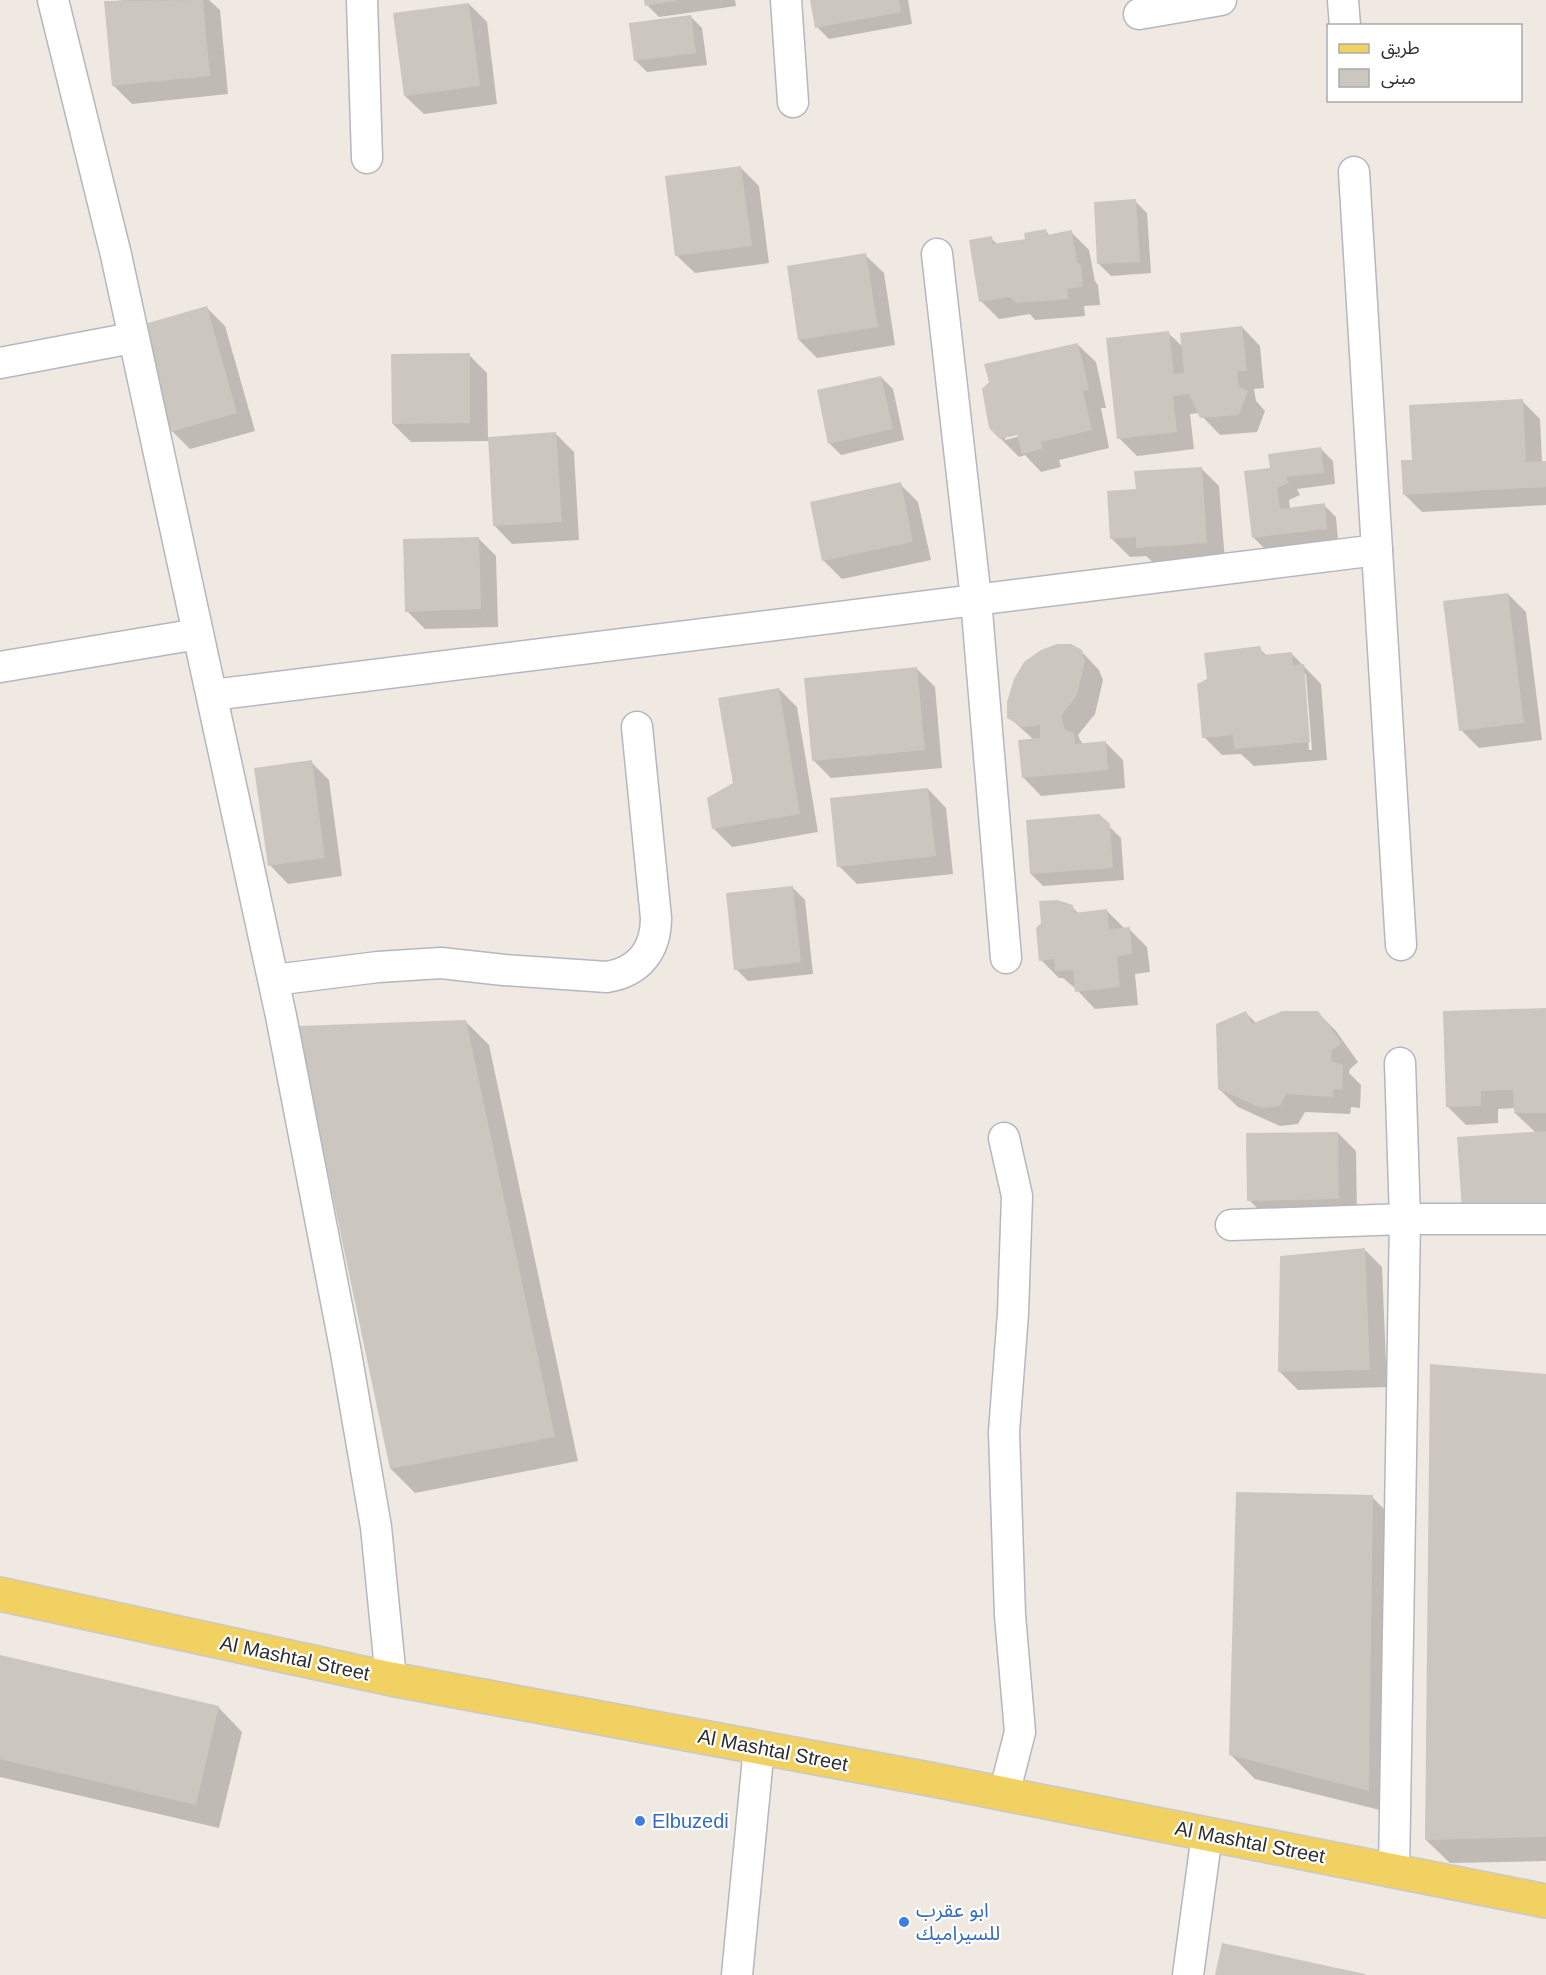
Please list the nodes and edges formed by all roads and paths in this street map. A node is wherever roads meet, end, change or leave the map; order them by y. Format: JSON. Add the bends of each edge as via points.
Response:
{"nodes":[{"id":1,"x":53,"y":0,"type":"edge"},
{"id":2,"x":362,"y":0,"type":"edge"},
{"id":3,"x":786,"y":0,"type":"edge"},
{"id":4,"x":1221,"y":0,"type":"edge"},
{"id":5,"x":1342,"y":0,"type":"edge"},
{"id":6,"x":1138,"y":14,"type":"dead end"},
{"id":7,"x":1345,"y":24,"type":"edge"},
{"id":8,"x":793,"y":102,"type":"dead end"},
{"id":9,"x":367,"y":158,"type":"dead end"},
{"id":10,"x":1354,"y":172,"type":"dead end"},
{"id":11,"x":937,"y":254,"type":"dead end"},
{"id":12,"x":132,"y":338,"type":"junction"},
{"id":13,"x":0,"y":363,"type":"edge"},
{"id":14,"x":1377,"y":550,"type":"junction"},
{"id":15,"x":976,"y":599,"type":"junction"},
{"id":16,"x":198,"y":634,"type":"junction"},
{"id":17,"x":0,"y":667,"type":"edge"},
{"id":18,"x":212,"y":696,"type":"junction"},
{"id":19,"x":637,"y":727,"type":"dead end"},
{"id":20,"x":1401,"y":945,"type":"dead end"},
{"id":21,"x":1006,"y":958,"type":"dead end"},
{"id":22,"x":274,"y":980,"type":"junction"},
{"id":23,"x":1400,"y":1063,"type":"dead end"},
{"id":24,"x":1004,"y":1138,"type":"dead end"},
{"id":25,"x":1405,"y":1219,"type":"junction"},
{"id":26,"x":1546,"y":1219,"type":"edge"},
{"id":27,"x":1231,"y":1225,"type":"dead end"},
{"id":28,"x":0,"y":1594,"type":"edge"},
{"id":29,"x":391,"y":1679,"type":"junction"},
{"id":30,"x":759,"y":1747,"type":"junction"},
{"id":31,"x":1004,"y":1794,"type":"junction"},
{"id":32,"x":1207,"y":1834,"type":"junction"},
{"id":33,"x":1394,"y":1871,"type":"junction"},
{"id":34,"x":1546,"y":1901,"type":"edge"},
{"id":35,"x":737,"y":1975,"type":"edge"},
{"id":36,"x":1188,"y":1975,"type":"edge"}],
"edges":[{"from":1,"to":12,"type":"street","via":[[116,255]]},
{"from":2,"to":9,"type":"street"},
{"from":3,"to":8,"type":"street"},
{"from":4,"to":6,"type":"street"},
{"from":5,"to":7,"type":"street"},
{"from":10,"to":14,"type":"street"},
{"from":11,"to":15,"type":"street"},
{"from":12,"to":13,"type":"street"},
{"from":12,"to":16,"type":"street"},
{"from":14,"to":15,"type":"street"},
{"from":14,"to":20,"type":"street"},
{"from":15,"to":18,"type":"street"},
{"from":15,"to":21,"type":"street"},
{"from":16,"to":17,"type":"street"},
{"from":16,"to":18,"type":"street"},
{"from":18,"to":22,"type":"street"},
{"from":19,"to":22,"type":"street","via":[[656,935],[644,957],[633,966],[620,975],[607,977],[441,963]]},
{"from":22,"to":29,"type":"street","via":[[376,1527]]},
{"from":23,"to":25,"type":"street"},
{"from":24,"to":31,"type":"street","via":[[1017,1196],[1004,1432],[1010,1615],[1020,1732]]},
{"from":25,"to":26,"type":"street"},
{"from":25,"to":27,"type":"street"},
{"from":25,"to":33,"type":"street"},
{"from":28,"to":29,"type":"main road","name":"Al Mashtal Street"},
{"from":29,"to":30,"type":"main road","name":"Al Mashtal Street"},
{"from":30,"to":31,"type":"main road","name":"Al Mashtal Street"},
{"from":30,"to":35,"type":"street"},
{"from":31,"to":32,"type":"main road","name":"Al Mashtal Street"},
{"from":32,"to":33,"type":"main road","name":"Al Mashtal Street"},
{"from":32,"to":36,"type":"street"},
{"from":33,"to":34,"type":"main road","name":"Al Mashtal Street"}]}
